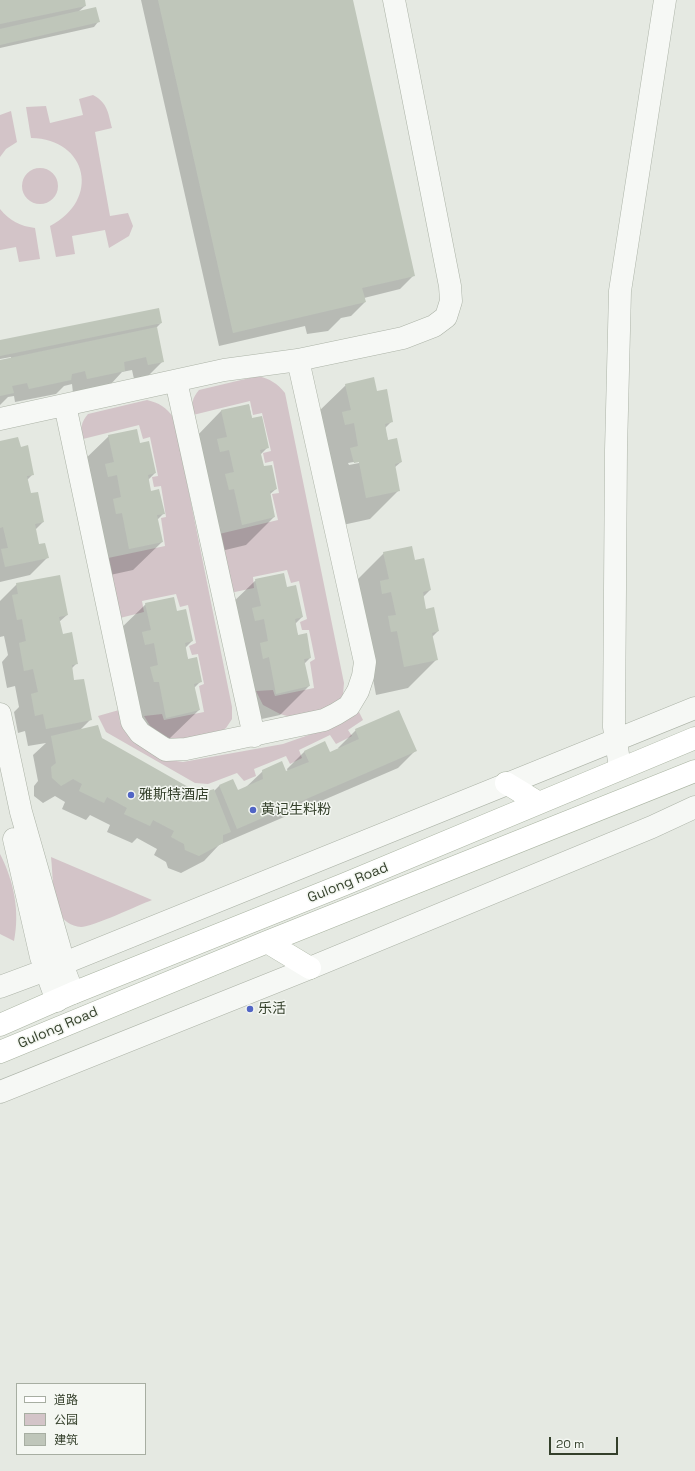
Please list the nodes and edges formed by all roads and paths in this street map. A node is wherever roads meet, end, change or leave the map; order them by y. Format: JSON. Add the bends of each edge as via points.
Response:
{"nodes":[{"id":1,"x":394,"y":0,"type":"edge"},
{"id":2,"x":666,"y":0,"type":"edge"},
{"id":3,"x":298,"y":360,"type":"junction"},
{"id":4,"x":176,"y":381,"type":"junction"},
{"id":5,"x":64,"y":405,"type":"junction"},
{"id":6,"x":0,"y":419,"type":"edge"},
{"id":7,"x":695,"y":708,"type":"edge"},
{"id":8,"x":0,"y":714,"type":"edge"},
{"id":9,"x":254,"y":736,"type":"junction"},
{"id":10,"x":695,"y":738,"type":"edge"},
{"id":11,"x":616,"y":739,"type":"junction"},
{"id":12,"x":620,"y":768,"type":"junction"},
{"id":13,"x":695,"y":771,"type":"edge"},
{"id":14,"x":0,"y":773,"type":"edge"},
{"id":15,"x":506,"y":784,"type":"junction"},
{"id":16,"x":539,"y":803,"type":"junction"},
{"id":17,"x":695,"y":807,"type":"edge"},
{"id":18,"x":267,"y":942,"type":"junction"},
{"id":19,"x":54,"y":967,"type":"junction"},
{"id":20,"x":310,"y":968,"type":"junction"},
{"id":21,"x":0,"y":987,"type":"edge"},
{"id":22,"x":65,"y":997,"type":"junction"},
{"id":23,"x":0,"y":1025,"type":"edge"},
{"id":24,"x":0,"y":1052,"type":"edge"},
{"id":25,"x":0,"y":1092,"type":"edge"}],
"edges":[{"from":1,"to":3,"type":"street","via":[[451,301],[446,317],[434,326],[403,338]]},
{"from":2,"to":11,"type":"street","via":[[620,290],[616,450]]},
{"from":3,"to":4,"type":"street","via":[[224,370]]},
{"from":3,"to":9,"type":"street","via":[[365,662],[363,676],[349,706],[324,720]]},
{"from":4,"to":5,"type":"street"},
{"from":4,"to":9,"type":"street"},
{"from":5,"to":6,"type":"street"},
{"from":5,"to":9,"type":"street","via":[[132,722],[140,734],[166,750],[186,749]]},
{"from":7,"to":11,"type":"street"},
{"from":8,"to":19,"type":"street","via":[[21,812],[60,950]]},
{"from":10,"to":12,"type":"main road","name":"Gulong Road"},
{"from":11,"to":12,"type":"street"},
{"from":11,"to":15,"type":"street"},
{"from":12,"to":16,"type":"main road","name":"Gulong Road"},
{"from":13,"to":18,"type":"main road","name":"Gulong Road"},
{"from":14,"to":19,"type":"street"},
{"from":15,"to":16,"type":"main road"},
{"from":15,"to":19,"type":"street"},
{"from":16,"to":22,"type":"main road","name":"Gulong Road"},
{"from":17,"to":20,"type":"street"},
{"from":18,"to":20,"type":"main road"},
{"from":18,"to":24,"type":"main road","name":"Gulong Road"},
{"from":19,"to":21,"type":"street"},
{"from":19,"to":22,"type":"street"},
{"from":20,"to":25,"type":"street"},
{"from":22,"to":23,"type":"main road","name":"Gulong Road"}]}
